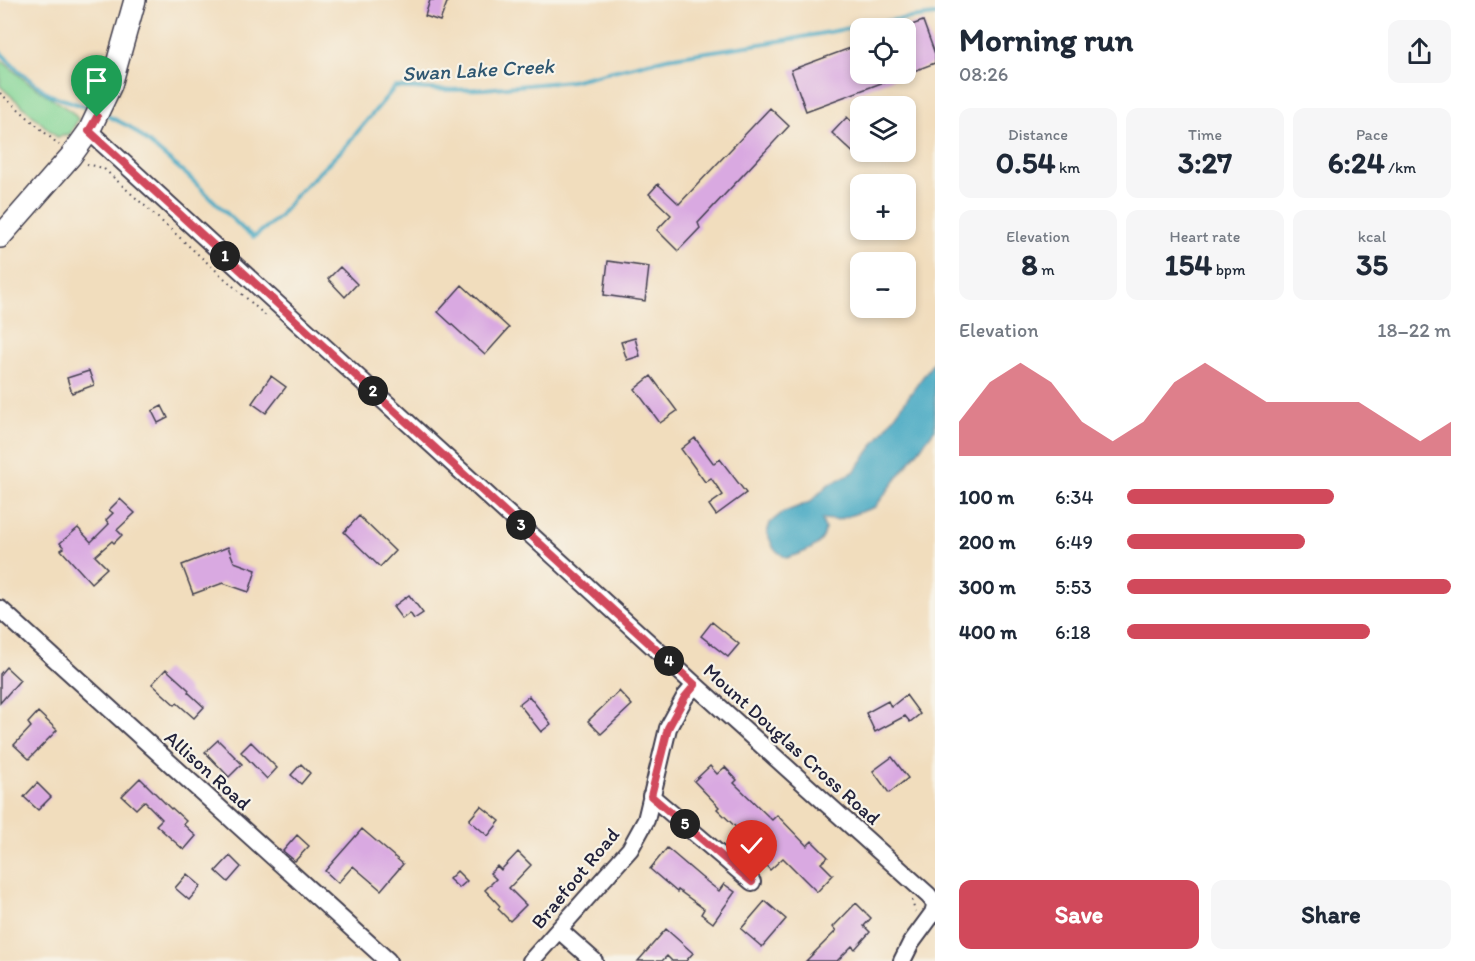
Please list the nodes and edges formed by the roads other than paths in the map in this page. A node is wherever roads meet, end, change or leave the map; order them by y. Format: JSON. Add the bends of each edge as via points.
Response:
{"nodes":[{"id":1,"x":135,"y":0,"type":"edge"},
{"id":2,"x":89,"y":131,"type":"junction"},
{"id":3,"x":0,"y":237,"type":"edge"},
{"id":4,"x":0,"y":609,"type":"edge"},
{"id":5,"x":695,"y":685,"type":"junction"},
{"id":6,"x":651,"y":796,"type":"junction"},
{"id":7,"x":752,"y":882,"type":"dead end"},
{"id":8,"x":935,"y":905,"type":"edge"},
{"id":9,"x":559,"y":930,"type":"junction"},
{"id":10,"x":388,"y":961,"type":"edge"},
{"id":11,"x":531,"y":961,"type":"edge"},
{"id":12,"x":594,"y":961,"type":"edge"},
{"id":13,"x":902,"y":961,"type":"edge"}],
"edges":[{"from":1,"to":2,"type":"main road","via":[[111,85]]},
{"from":2,"to":3,"type":"main road"},
{"from":2,"to":5,"type":"street","name":"Mount Douglas Cross Road"},
{"from":4,"to":10,"type":"street","name":"Allison Road"},
{"from":5,"to":6,"type":"street","name":"Braefoot Road","via":[[668,728]]},
{"from":5,"to":8,"type":"street","name":"Mount Douglas Cross Road"},
{"from":6,"to":7,"type":"street"},
{"from":6,"to":9,"type":"street","name":"Braefoot Road","via":[[646,820],[630,849]]},
{"from":8,"to":13,"type":"street","name":"Mount Douglas Cross Road"},
{"from":9,"to":11,"type":"street","name":"Braefoot Road"},
{"from":9,"to":12,"type":"street"}]}
